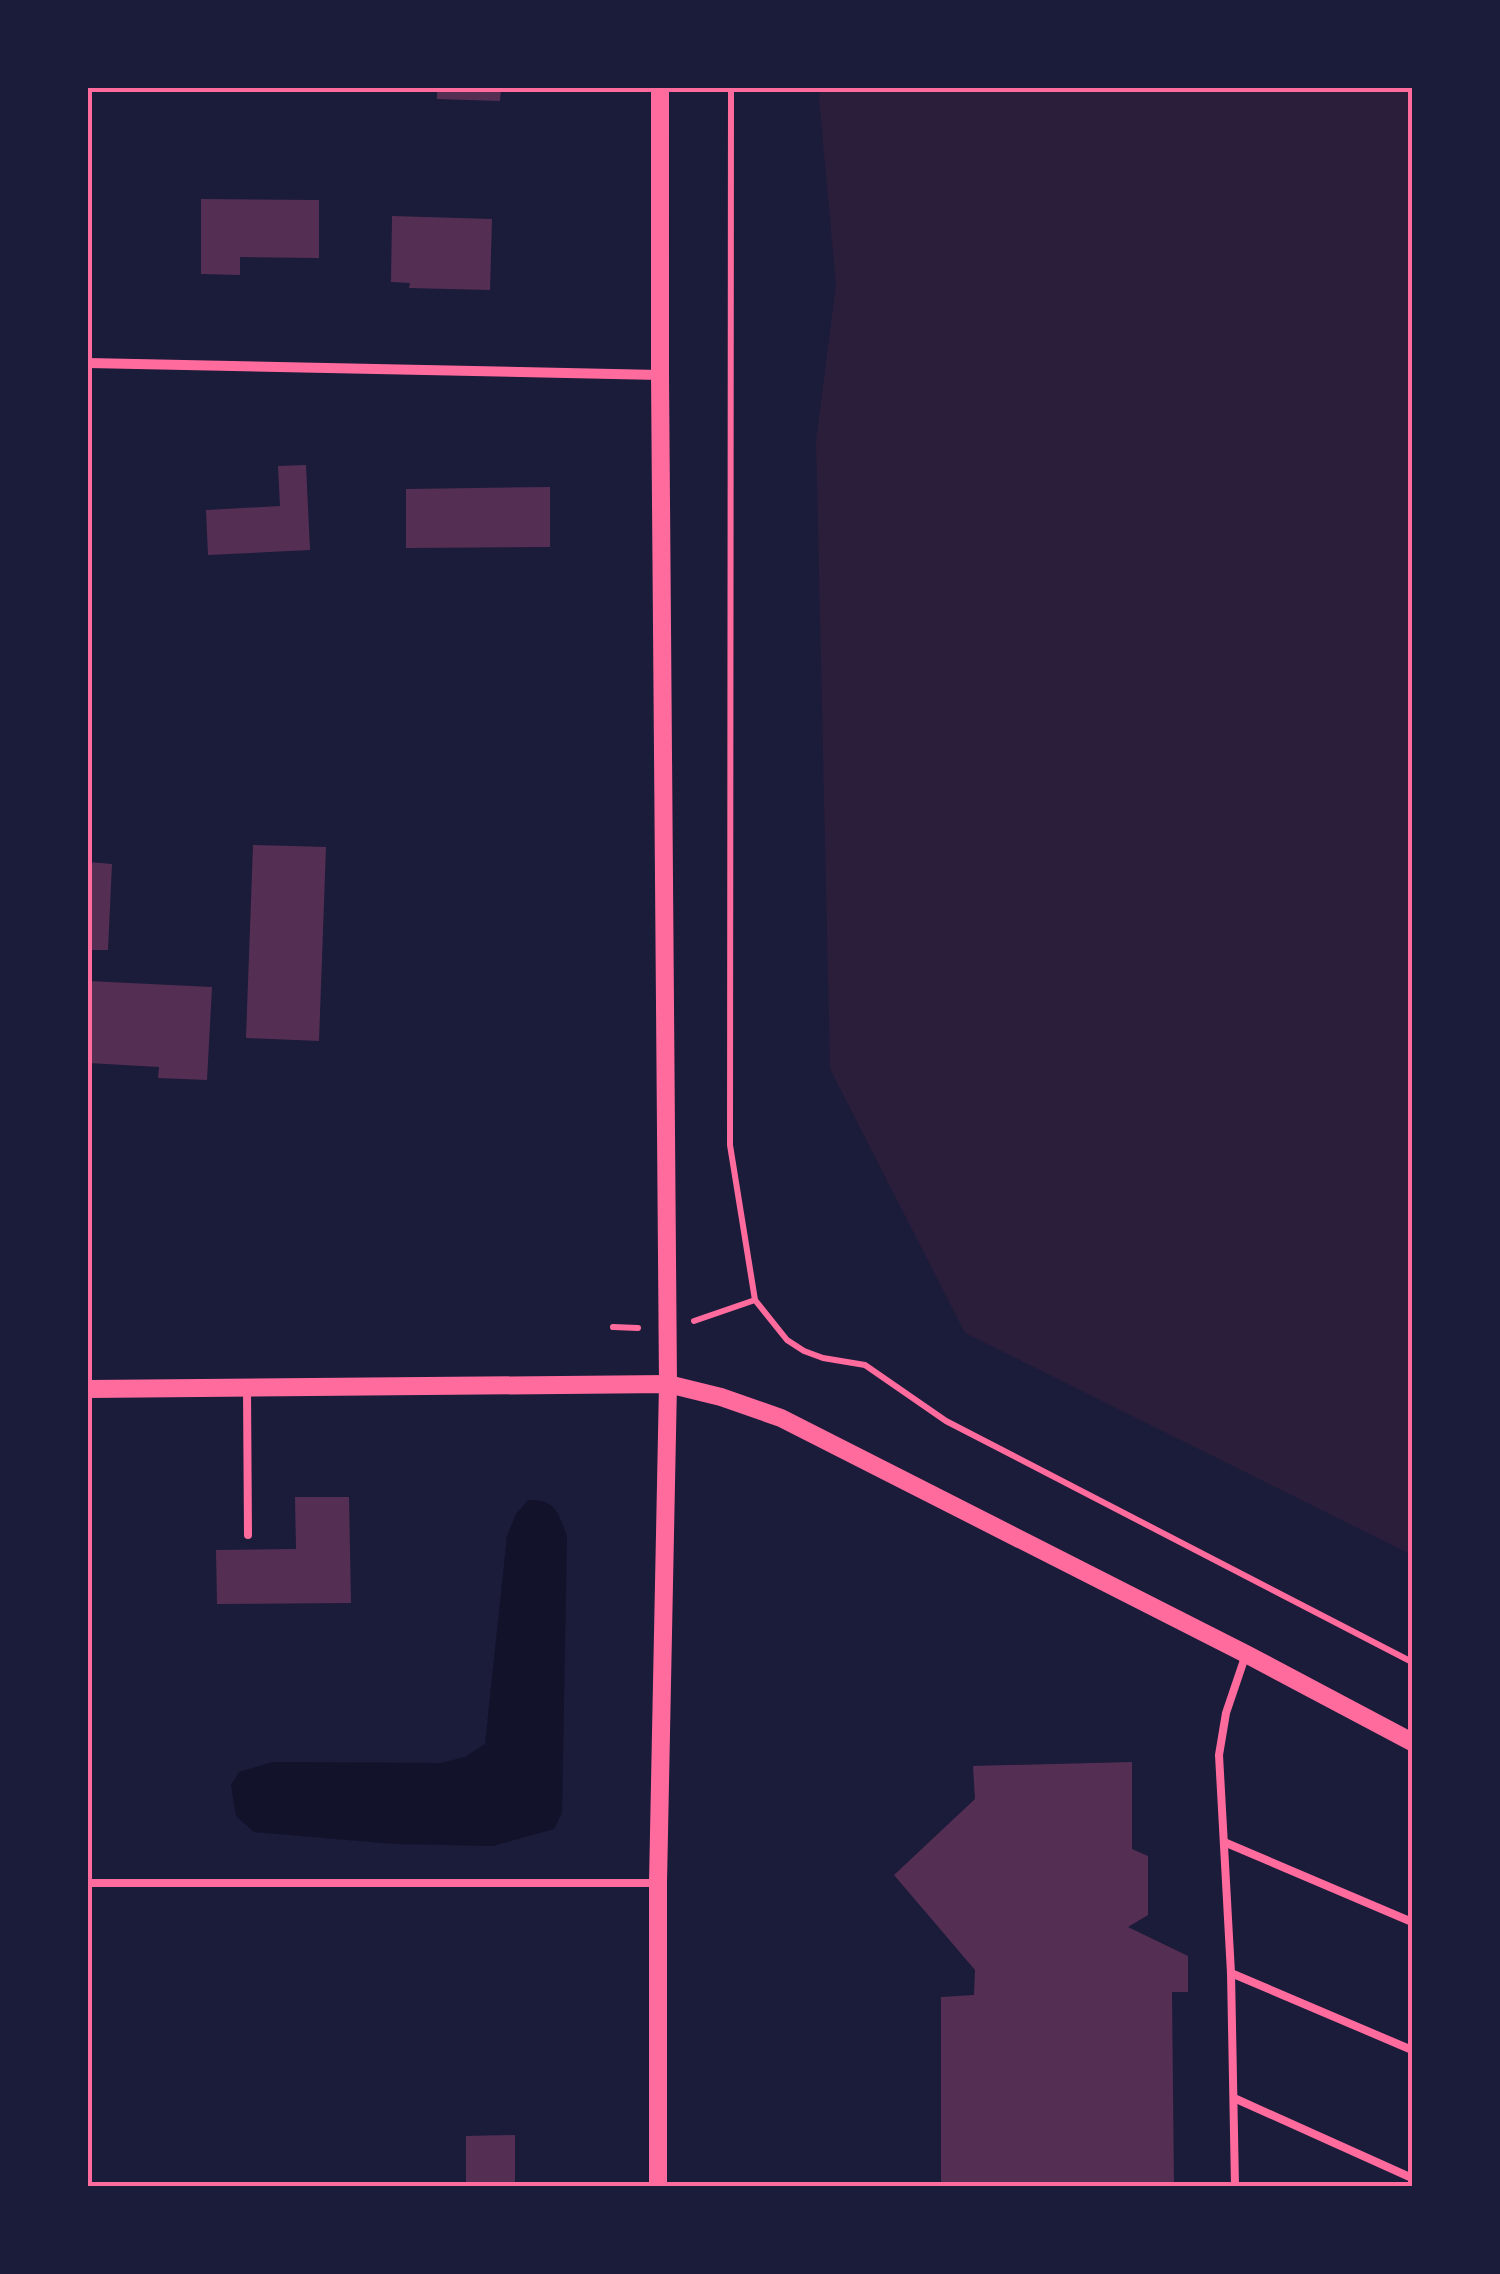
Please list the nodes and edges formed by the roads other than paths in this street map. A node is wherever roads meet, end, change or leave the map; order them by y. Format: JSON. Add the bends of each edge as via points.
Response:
{"nodes":[{"id":1,"x":660,"y":88,"type":"edge"},
{"id":2,"x":88,"y":363,"type":"edge"},
{"id":3,"x":660,"y":375,"type":"junction"},
{"id":4,"x":668,"y":1384,"type":"junction"},
{"id":5,"x":88,"y":1389,"type":"edge"},
{"id":6,"x":247,"y":1389,"type":"junction"},
{"id":7,"x":248,"y":1535,"type":"dead end"},
{"id":8,"x":1246,"y":1654,"type":"junction"},
{"id":9,"x":1412,"y":1742,"type":"edge"},
{"id":10,"x":1223,"y":1842,"type":"junction"},
{"id":11,"x":88,"y":1884,"type":"edge"},
{"id":12,"x":658,"y":1884,"type":"junction"},
{"id":13,"x":1412,"y":1922,"type":"edge"},
{"id":14,"x":1231,"y":1972,"type":"junction"},
{"id":15,"x":1412,"y":2050,"type":"edge"},
{"id":16,"x":1234,"y":2098,"type":"junction"},
{"id":17,"x":1412,"y":2178,"type":"edge"},
{"id":18,"x":658,"y":2186,"type":"edge"},
{"id":19,"x":1235,"y":2186,"type":"edge"}],
"edges":[{"from":1,"to":3,"type":"street"},
{"from":2,"to":3,"type":"street"},
{"from":3,"to":4,"type":"street"},
{"from":4,"to":6,"type":"street"},
{"from":4,"to":8,"type":"street","via":[[781,1418]]},
{"from":4,"to":12,"type":"street"},
{"from":5,"to":6,"type":"street"},
{"from":6,"to":7,"type":"lane"},
{"from":8,"to":9,"type":"street"},
{"from":8,"to":10,"type":"lane","via":[[1219,1755]]},
{"from":10,"to":13,"type":"lane"},
{"from":10,"to":14,"type":"lane"},
{"from":11,"to":12,"type":"lane"},
{"from":12,"to":18,"type":"street"},
{"from":14,"to":15,"type":"lane"},
{"from":14,"to":16,"type":"lane"},
{"from":16,"to":17,"type":"lane"},
{"from":16,"to":19,"type":"lane"}]}
